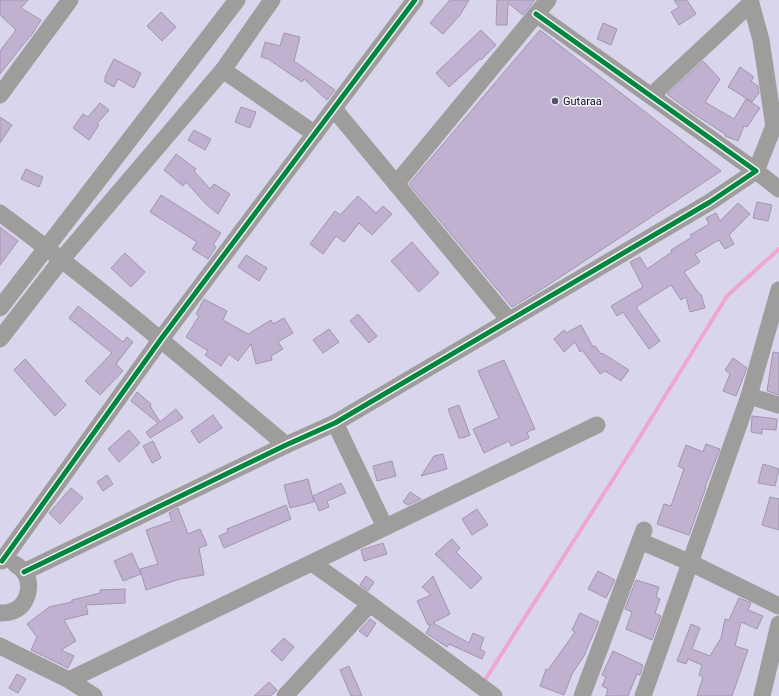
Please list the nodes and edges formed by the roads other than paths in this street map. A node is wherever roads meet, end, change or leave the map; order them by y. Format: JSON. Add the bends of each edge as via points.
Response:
{"nodes":[{"id":1,"x":236,"y":0,"type":"edge"},
{"id":2,"x":272,"y":0,"type":"edge"},
{"id":3,"x":415,"y":0,"type":"edge"},
{"id":4,"x":548,"y":0,"type":"edge"},
{"id":5,"x":68,"y":1,"type":"edge"},
{"id":6,"x":750,"y":1,"type":"edge"},
{"id":7,"x":536,"y":14,"type":"junction"},
{"id":8,"x":223,"y":70,"type":"junction"},
{"id":9,"x":2,"y":87,"type":"edge"},
{"id":10,"x":651,"y":96,"type":"junction"},
{"id":11,"x":334,"y":109,"type":"junction"},
{"id":12,"x":776,"y":120,"type":"edge"},
{"id":13,"x":315,"y":134,"type":"junction"},
{"id":14,"x":756,"y":171,"type":"junction"},
{"id":15,"x":396,"y":184,"type":"junction"},
{"id":16,"x":779,"y":189,"type":"edge"},
{"id":17,"x":0,"y":213,"type":"edge"},
{"id":18,"x":47,"y":247,"type":"junction"},
{"id":19,"x":62,"y":259,"type":"junction"},
{"id":20,"x":779,"y":290,"type":"edge"},
{"id":21,"x":0,"y":308,"type":"edge"},
{"id":22,"x":509,"y":320,"type":"junction"},
{"id":23,"x":0,"y":339,"type":"edge"},
{"id":24,"x":161,"y":339,"type":"junction"},
{"id":25,"x":750,"y":396,"type":"junction"},
{"id":26,"x":779,"y":405,"type":"edge"},
{"id":27,"x":335,"y":423,"type":"junction"},
{"id":28,"x":597,"y":425,"type":"dead end"},
{"id":29,"x":286,"y":445,"type":"junction"},
{"id":30,"x":385,"y":527,"type":"junction"},
{"id":31,"x":1,"y":561,"type":"edge"},
{"id":32,"x":312,"y":563,"type":"junction"},
{"id":33,"x":691,"y":563,"type":"junction"},
{"id":34,"x":24,"y":572,"type":"junction"},
{"id":35,"x":370,"y":604,"type":"junction"},
{"id":36,"x":779,"y":606,"type":"edge"},
{"id":37,"x":0,"y":613,"type":"edge"},
{"id":38,"x":779,"y":624,"type":"edge"},
{"id":39,"x":0,"y":646,"type":"edge"},
{"id":40,"x":69,"y":680,"type":"junction"},
{"id":41,"x":491,"y":694,"type":"edge"},
{"id":42,"x":94,"y":696,"type":"edge"},
{"id":43,"x":285,"y":696,"type":"edge"},
{"id":44,"x":582,"y":696,"type":"edge"},
{"id":45,"x":644,"y":696,"type":"edge"},
{"id":46,"x":762,"y":696,"type":"edge"}],
"edges":[{"from":1,"to":18,"type":"street"},
{"from":2,"to":8,"type":"street"},
{"from":3,"to":11,"type":"street"},
{"from":4,"to":7,"type":"street"},
{"from":5,"to":9,"type":"street"},
{"from":6,"to":10,"type":"street"},
{"from":6,"to":12,"type":"street","via":[[761,40]]},
{"from":7,"to":10,"type":"street"},
{"from":7,"to":15,"type":"street"},
{"from":8,"to":13,"type":"street"},
{"from":8,"to":19,"type":"street"},
{"from":10,"to":14,"type":"street"},
{"from":11,"to":13,"type":"street"},
{"from":11,"to":15,"type":"street"},
{"from":12,"to":14,"type":"street"},
{"from":13,"to":24,"type":"street"},
{"from":14,"to":16,"type":"street"},
{"from":14,"to":22,"type":"street","via":[[710,202]]},
{"from":15,"to":22,"type":"street"},
{"from":17,"to":18,"type":"street"},
{"from":18,"to":19,"type":"street"},
{"from":18,"to":21,"type":"street"},
{"from":19,"to":23,"type":"street"},
{"from":19,"to":24,"type":"street"},
{"from":20,"to":25,"type":"street"},
{"from":22,"to":27,"type":"street"},
{"from":24,"to":29,"type":"street"},
{"from":24,"to":31,"type":"street"},
{"from":25,"to":26,"type":"street"},
{"from":25,"to":33,"type":"street"},
{"from":27,"to":29,"type":"street"},
{"from":27,"to":30,"type":"street"},
{"from":28,"to":30,"type":"street"},
{"from":29,"to":34,"type":"street"},
{"from":30,"to":32,"type":"street"},
{"from":31,"to":34,"type":"street","via":[[15,564]]},
{"from":32,"to":35,"type":"street"},
{"from":32,"to":40,"type":"street"},
{"from":33,"to":36,"type":"street"},
{"from":33,"to":44,"type":"street","via":[[642,536]]},
{"from":33,"to":45,"type":"street"},
{"from":34,"to":37,"type":"street","via":[[29,583],[28,596],[21,606],[10,612]]},
{"from":35,"to":41,"type":"street"},
{"from":35,"to":43,"type":"street"},
{"from":38,"to":46,"type":"street"},
{"from":39,"to":40,"type":"street"},
{"from":40,"to":42,"type":"street"}]}
